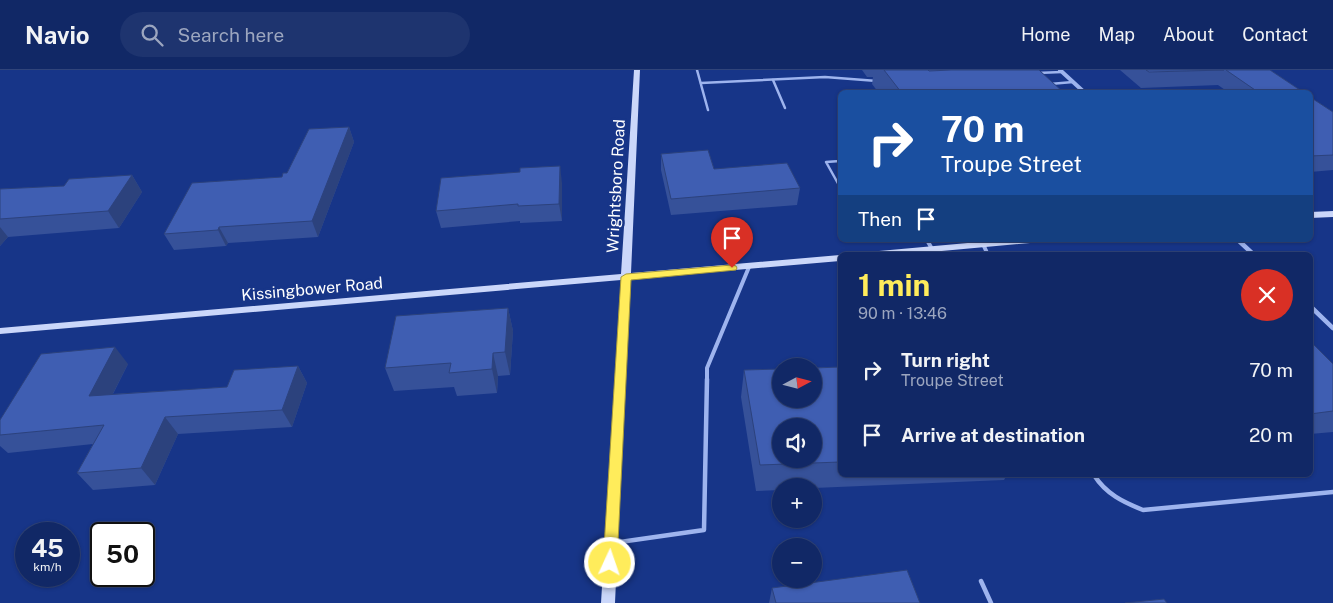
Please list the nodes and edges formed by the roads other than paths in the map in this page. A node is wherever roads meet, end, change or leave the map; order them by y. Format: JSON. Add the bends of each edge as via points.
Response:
{"nodes":[{"id":1,"x":638,"y":70,"type":"edge"},
{"id":2,"x":697,"y":70,"type":"edge"},
{"id":3,"x":1061,"y":71,"type":"edge"},
{"id":4,"x":1032,"y":73,"type":"edge"},
{"id":5,"x":773,"y":80,"type":"junction"},
{"id":6,"x":884,"y":80,"type":"edge"},
{"id":7,"x":1073,"y":82,"type":"junction"},
{"id":8,"x":701,"y":83,"type":"junction"},
{"id":9,"x":1044,"y":84,"type":"edge"},
{"id":10,"x":1082,"y":90,"type":"edge"},
{"id":11,"x":785,"y":108,"type":"dead end"},
{"id":12,"x":708,"y":110,"type":"dead end"},
{"id":13,"x":838,"y":161,"type":"edge"},
{"id":14,"x":838,"y":183,"type":"edge"},
{"id":15,"x":1333,"y":214,"type":"edge"},
{"id":16,"x":1313,"y":215,"type":"edge"},
{"id":17,"x":928,"y":242,"type":"edge"},
{"id":18,"x":1006,"y":242,"type":"edge"},
{"id":19,"x":1240,"y":242,"type":"edge"},
{"id":20,"x":983,"y":244,"type":"junction"},
{"id":21,"x":932,"y":249,"type":"junction"},
{"id":22,"x":900,"y":252,"type":"edge"},
{"id":23,"x":987,"y":252,"type":"edge"},
{"id":24,"x":1251,"y":252,"type":"edge"},
{"id":25,"x":838,"y":258,"type":"edge"},
{"id":26,"x":750,"y":267,"type":"junction"},
{"id":27,"x":626,"y":277,"type":"junction"},
{"id":28,"x":1313,"y":309,"type":"edge"},
{"id":29,"x":1333,"y":328,"type":"edge"},
{"id":30,"x":0,"y":331,"type":"edge"},
{"id":31,"x":1095,"y":477,"type":"edge"},
{"id":32,"x":1333,"y":492,"type":"edge"},
{"id":33,"x":611,"y":543,"type":"junction"},
{"id":34,"x":981,"y":581,"type":"dead end"},
{"id":35,"x":608,"y":603,"type":"edge"},
{"id":36,"x":991,"y":603,"type":"edge"}],
"edges":[{"from":1,"to":27,"type":"street","name":"Wrightsboro Road"},
{"from":2,"to":8,"type":"lane"},
{"from":3,"to":4,"type":"lane"},
{"from":3,"to":7,"type":"street"},
{"from":5,"to":6,"type":"lane","via":[[825,77]]},
{"from":5,"to":8,"type":"lane"},
{"from":5,"to":11,"type":"lane"},
{"from":7,"to":9,"type":"lane"},
{"from":7,"to":10,"type":"street"},
{"from":8,"to":12,"type":"lane"},
{"from":13,"to":14,"type":"lane","via":[[826,162]]},
{"from":15,"to":16,"type":"street"},
{"from":17,"to":21,"type":"lane"},
{"from":18,"to":20,"type":"street"},
{"from":19,"to":24,"type":"street"},
{"from":20,"to":21,"type":"street"},
{"from":20,"to":23,"type":"lane"},
{"from":21,"to":22,"type":"street"},
{"from":25,"to":26,"type":"street","name":"Kissingbower Road"},
{"from":26,"to":27,"type":"street","name":"Kissingbower Road"},
{"from":26,"to":33,"type":"lane","via":[[707,368],[704,530]]},
{"from":27,"to":30,"type":"street","name":"Kissingbower Road"},
{"from":27,"to":33,"type":"street","name":"Wrightsboro Road"},
{"from":28,"to":29,"type":"street"},
{"from":31,"to":32,"type":"lane","via":[[1100,485],[1122,502],[1143,510]]},
{"from":33,"to":35,"type":"street","name":"Wrightsboro Road"},
{"from":34,"to":36,"type":"lane"}]}
